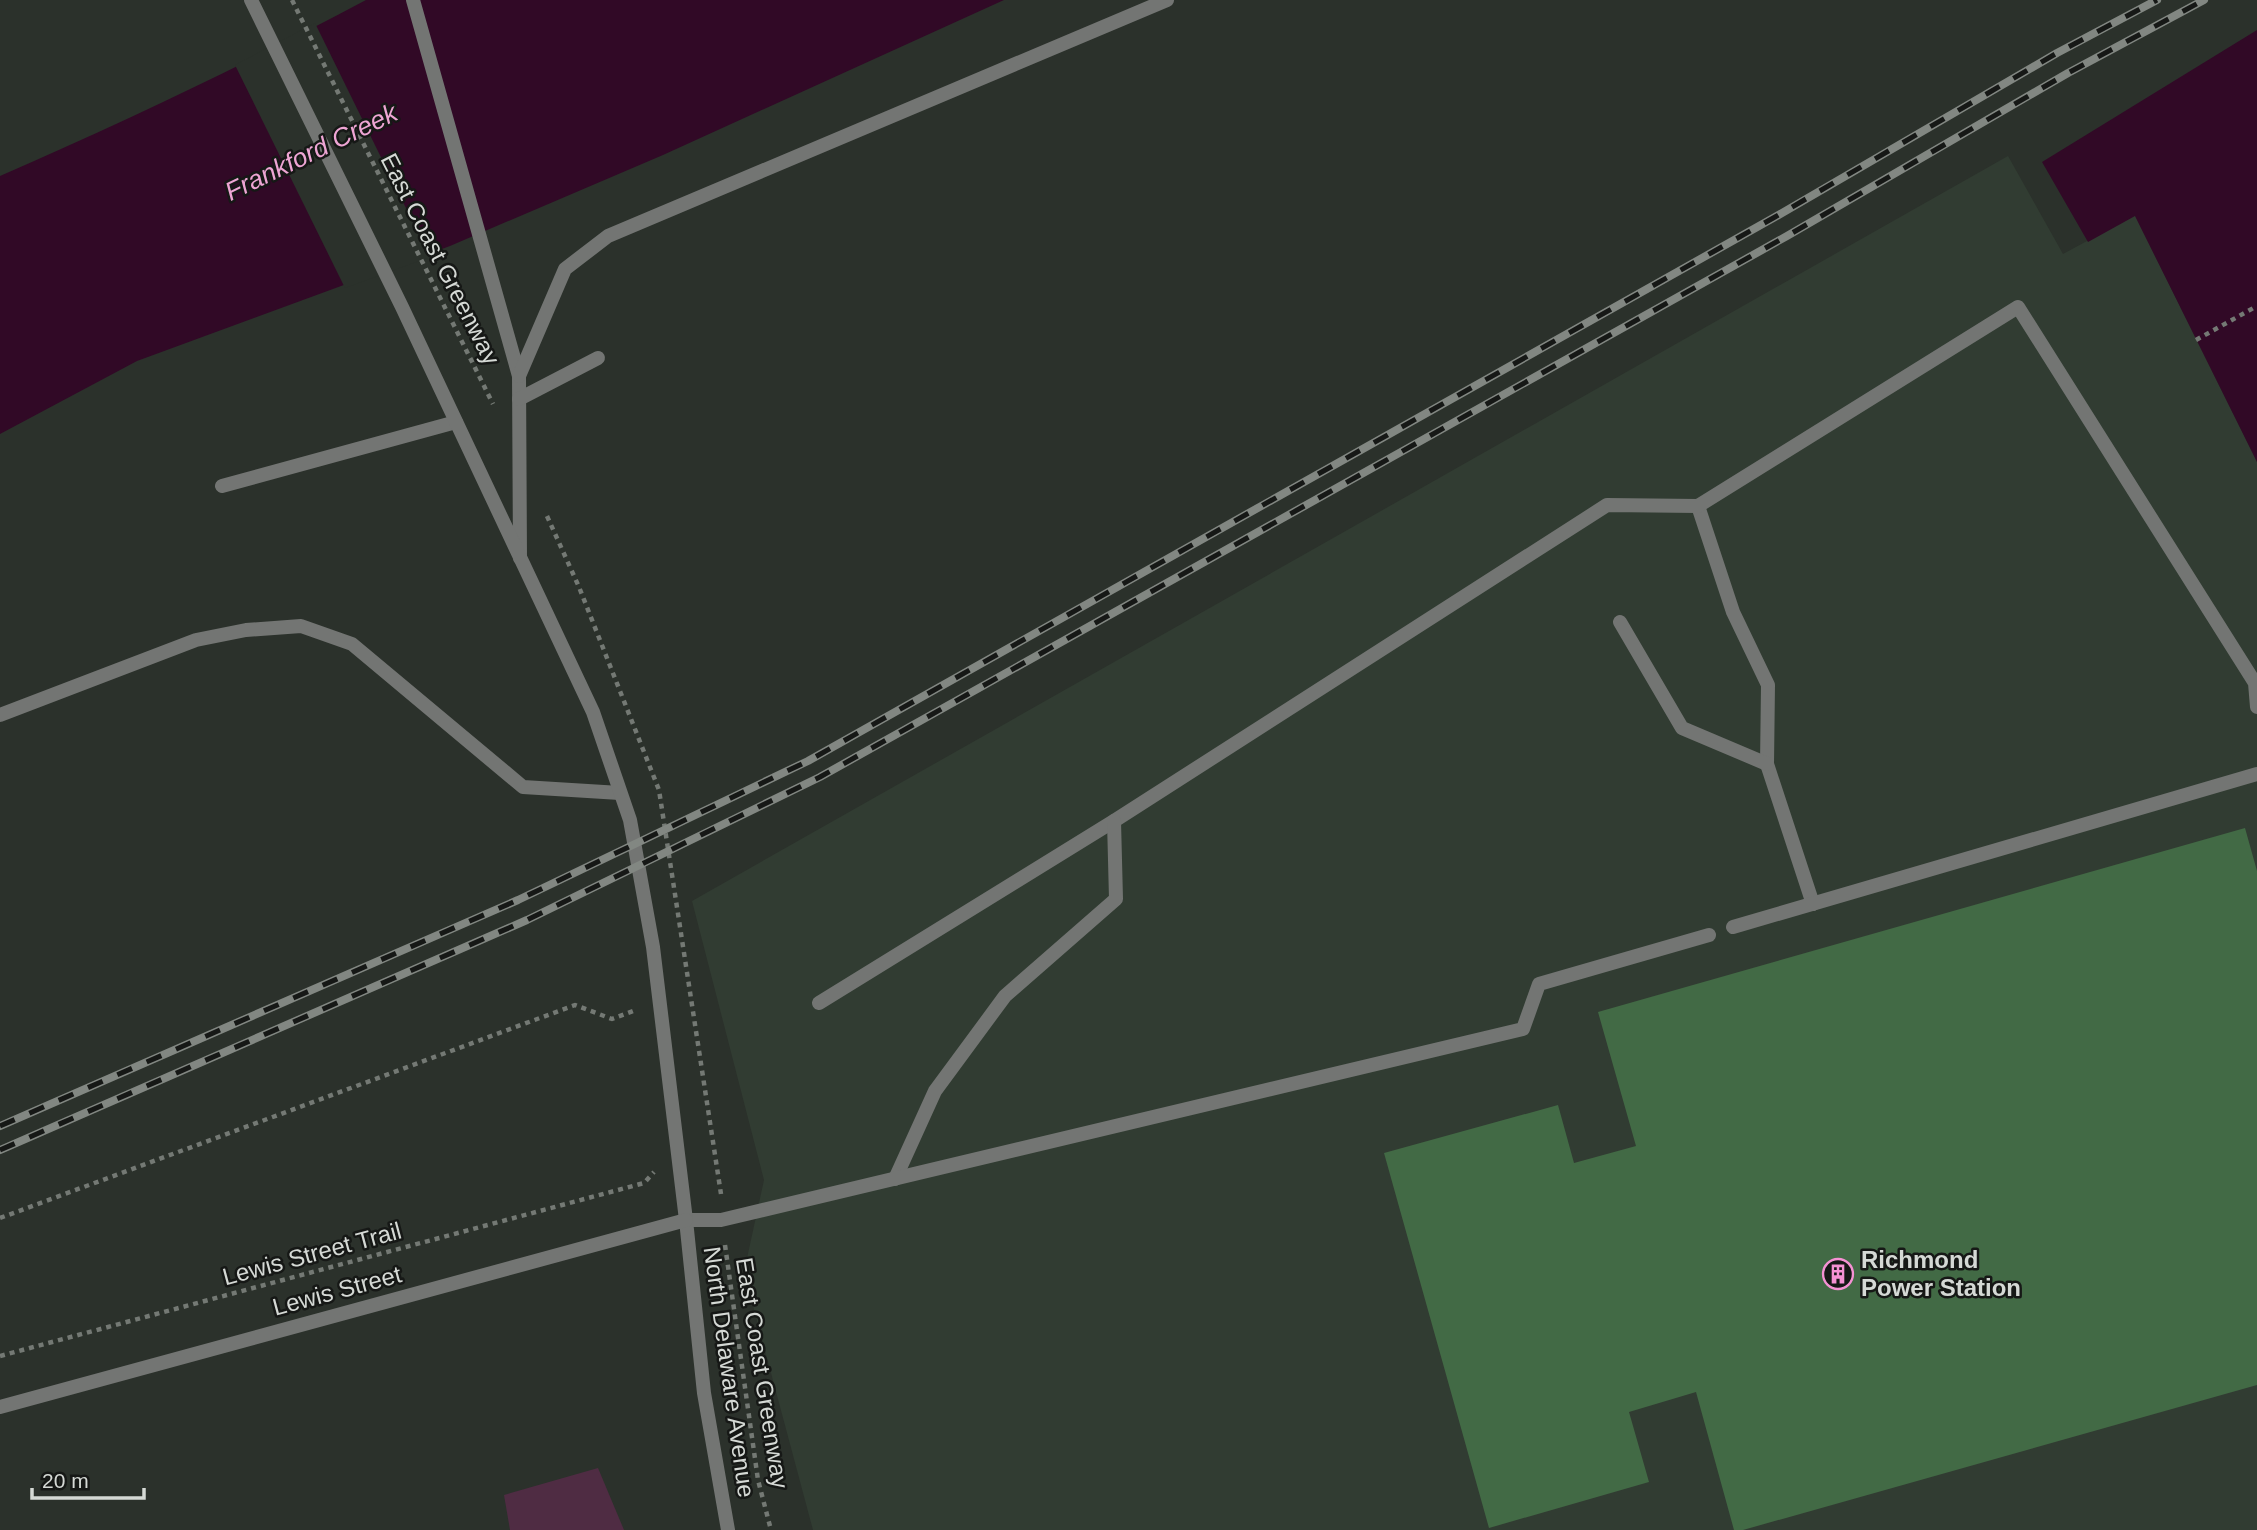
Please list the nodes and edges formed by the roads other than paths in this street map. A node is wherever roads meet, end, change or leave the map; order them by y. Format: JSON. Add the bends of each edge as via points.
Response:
{"nodes":[{"id":1,"x":251,"y":0,"type":"edge"},
{"id":2,"x":413,"y":0,"type":"edge"},
{"id":3,"x":1167,"y":0,"type":"edge"},
{"id":4,"x":598,"y":358,"type":"dead end"},
{"id":5,"x":519,"y":376,"type":"junction"},
{"id":6,"x":519,"y":399,"type":"junction"},
{"id":7,"x":456,"y":422,"type":"junction"},
{"id":8,"x":222,"y":486,"type":"dead end"},
{"id":9,"x":1698,"y":506,"type":"junction"},
{"id":10,"x":520,"y":558,"type":"junction"},
{"id":11,"x":1620,"y":622,"type":"dead end"},
{"id":12,"x":2257,"y":707,"type":"edge"},
{"id":13,"x":0,"y":715,"type":"edge"},
{"id":14,"x":1767,"y":764,"type":"junction"},
{"id":15,"x":2257,"y":774,"type":"edge"},
{"id":16,"x":620,"y":793,"type":"junction"},
{"id":17,"x":1115,"y":821,"type":"junction"},
{"id":18,"x":1813,"y":904,"type":"junction"},
{"id":19,"x":1733,"y":927,"type":"dead end"},
{"id":20,"x":1709,"y":935,"type":"dead end"},
{"id":21,"x":818,"y":1003,"type":"dead end"},
{"id":22,"x":895,"y":1179,"type":"junction"},
{"id":23,"x":687,"y":1220,"type":"junction"},
{"id":24,"x":0,"y":1407,"type":"edge"},
{"id":25,"x":728,"y":1530,"type":"edge"}],
"edges":[{"from":1,"to":7,"type":"street","name":"North Delaware Avenue"},
{"from":2,"to":5,"type":"street"},
{"from":3,"to":5,"type":"street","via":[[608,236],[565,269]]},
{"from":4,"to":6,"type":"street"},
{"from":5,"to":6,"type":"street"},
{"from":6,"to":10,"type":"street"},
{"from":7,"to":8,"type":"street"},
{"from":7,"to":10,"type":"street","name":"North Delaware Avenue"},
{"from":9,"to":12,"type":"street","via":[[2018,307],[2255,683]]},
{"from":9,"to":14,"type":"street","via":[[1733,612],[1768,685]]},
{"from":9,"to":17,"type":"street","via":[[1607,505]]},
{"from":10,"to":16,"type":"street","name":"North Delaware Avenue","via":[[593,712]]},
{"from":11,"to":14,"type":"street","via":[[1682,728]]},
{"from":13,"to":16,"type":"street","via":[[196,640],[301,626],[352,644],[523,787]]},
{"from":14,"to":18,"type":"street"},
{"from":15,"to":18,"type":"street"},
{"from":16,"to":23,"type":"street","name":"North Delaware Avenue","via":[[632,832],[653,947]]},
{"from":17,"to":21,"type":"street"},
{"from":17,"to":22,"type":"street","via":[[1116,899],[1005,996],[935,1091]]},
{"from":18,"to":19,"type":"street"},
{"from":20,"to":22,"type":"street","name":"Lewis Street","via":[[1539,984],[1523,1029]]},
{"from":22,"to":23,"type":"street","name":"Lewis Street","via":[[721,1220]]},
{"from":23,"to":24,"type":"street","name":"Lewis Street"},
{"from":23,"to":25,"type":"street","name":"North Delaware Avenue","via":[[704,1393]]}]}
